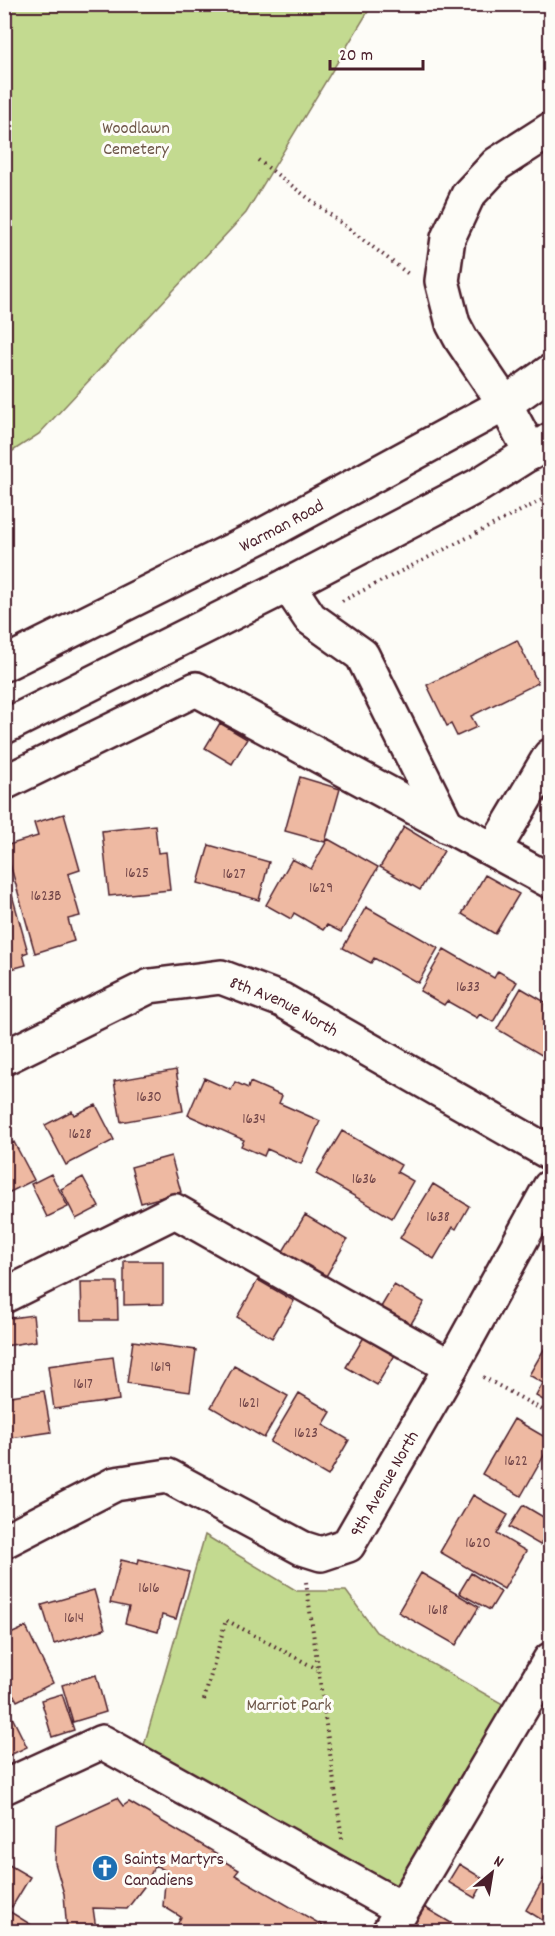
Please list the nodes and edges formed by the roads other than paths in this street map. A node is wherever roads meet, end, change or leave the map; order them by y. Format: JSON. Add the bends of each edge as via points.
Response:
{"nodes":[{"id":1,"x":550,"y":129,"type":"edge"},
{"id":2,"x":550,"y":372,"type":"edge"},
{"id":3,"x":505,"y":404,"type":"junction"},
{"id":4,"x":541,"y":446,"type":"edge"},
{"id":5,"x":288,"y":585,"type":"junction"},
{"id":6,"x":4,"y":664,"type":"edge"},
{"id":7,"x":4,"y":727,"type":"edge"},
{"id":8,"x":550,"y":756,"type":"edge"},
{"id":9,"x":4,"y":783,"type":"edge"},
{"id":10,"x":447,"y":826,"type":"junction"},
{"id":11,"x":494,"y":850,"type":"junction"},
{"id":12,"x":550,"y":881,"type":"edge"},
{"id":13,"x":4,"y":1058,"type":"edge"},
{"id":14,"x":550,"y":1153,"type":"edge"},
{"id":15,"x":550,"y":1187,"type":"edge"},
{"id":16,"x":4,"y":1296,"type":"edge"},
{"id":17,"x":465,"y":1371,"type":"junction"},
{"id":18,"x":4,"y":1541,"type":"edge"},
{"id":19,"x":550,"y":1660,"type":"edge"},
{"id":20,"x":4,"y":1788,"type":"edge"},
{"id":21,"x":396,"y":1920,"type":"edge"}],
"edges":[{"from":1,"to":3,"type":"street","via":[[497,164],[468,195],[448,238],[442,281],[453,324]]},
{"from":2,"to":3,"type":"street","name":"Warman Road"},
{"from":3,"to":4,"type":"street"},
{"from":3,"to":6,"type":"street","name":"Warman Road","via":[[267,533]]},
{"from":4,"to":5,"type":"street","via":[[479,485]]},
{"from":5,"to":7,"type":"street"},
{"from":5,"to":10,"type":"street","via":[[310,618],[362,655]]},
{"from":8,"to":11,"type":"street"},
{"from":9,"to":10,"type":"street","via":[[196,689]]},
{"from":10,"to":11,"type":"street"},
{"from":11,"to":12,"type":"street"},
{"from":13,"to":14,"type":"street","name":"8th Avenue North","via":[[150,986],[221,977],[282,1000]]},
{"from":15,"to":17,"type":"street","name":"9th Avenue North"},
{"from":16,"to":17,"type":"street","via":[[175,1211]]},
{"from":17,"to":18,"type":"street","name":"9th Avenue North","via":[[348,1545],[321,1554],[302,1548],[168,1476],[116,1484]]},
{"from":19,"to":21,"type":"street"},
{"from":20,"to":21,"type":"street","via":[[102,1742],[348,1880]]}]}
